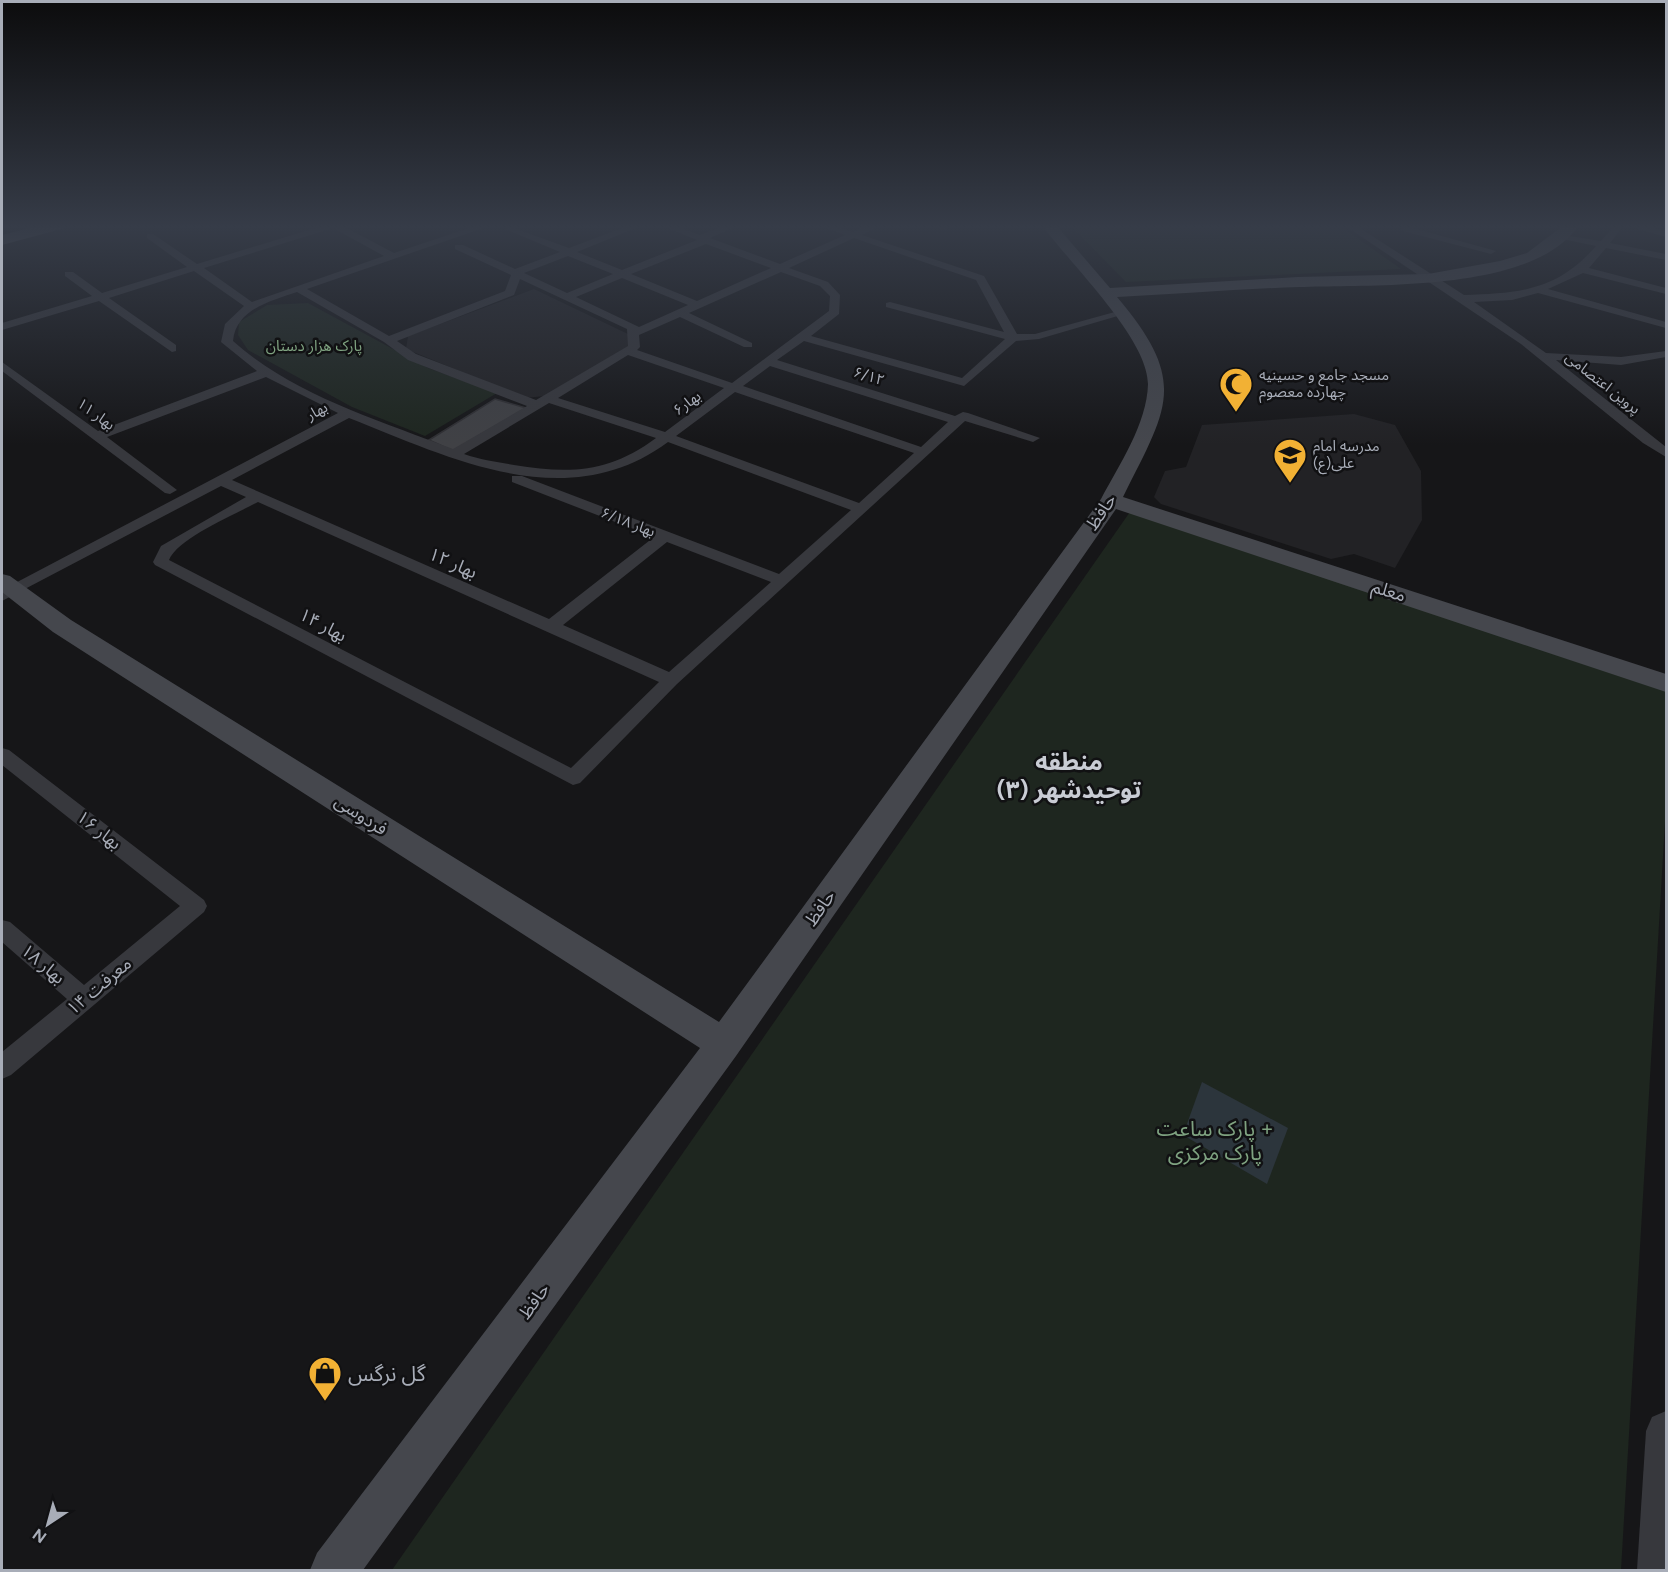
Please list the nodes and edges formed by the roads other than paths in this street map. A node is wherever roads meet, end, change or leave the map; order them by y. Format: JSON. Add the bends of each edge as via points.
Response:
{"nodes":[{"id":1,"x":92,"y":298,"type":"edge"},
{"id":2,"x":103,"y":298,"type":"edge"},
{"id":3,"x":240,"y":298,"type":"edge"},
{"id":4,"x":271,"y":298,"type":"edge"},
{"id":5,"x":316,"y":298,"type":"edge"},
{"id":6,"x":496,"y":298,"type":"edge"},
{"id":7,"x":573,"y":298,"type":"edge"},
{"id":8,"x":680,"y":298,"type":"edge"},
{"id":9,"x":712,"y":298,"type":"edge"},
{"id":10,"x":835,"y":298,"type":"edge"},
{"id":11,"x":991,"y":298,"type":"edge"},
{"id":12,"x":1109,"y":298,"type":"edge"},
{"id":13,"x":1154,"y":298,"type":"edge"},
{"id":14,"x":1464,"y":298,"type":"edge"},
{"id":15,"x":1474,"y":298,"type":"edge"},
{"id":16,"x":1499,"y":298,"type":"edge"},
{"id":17,"x":1569,"y":298,"type":"edge"},
{"id":18,"x":1113,"y":303,"type":"junction"},
{"id":19,"x":697,"y":305,"type":"junction"},
{"id":20,"x":890,"y":305,"type":"dead end"},
{"id":21,"x":251,"y":306,"type":"junction"},
{"id":22,"x":680,"y":313,"type":"junction"},
{"id":23,"x":1666,"y":325,"type":"edge"},
{"id":24,"x":2,"y":327,"type":"edge"},
{"id":25,"x":635,"y":333,"type":"junction"},
{"id":26,"x":803,"y":337,"type":"junction"},
{"id":27,"x":1013,"y":338,"type":"junction"},
{"id":28,"x":388,"y":340,"type":"junction"},
{"id":29,"x":748,"y":345,"type":"dead end"},
{"id":30,"x":172,"y":348,"type":"dead end"},
{"id":31,"x":627,"y":351,"type":"junction"},
{"id":32,"x":1543,"y":356,"type":"junction"},
{"id":33,"x":1663,"y":357,"type":"edge"},
{"id":34,"x":770,"y":362,"type":"junction"},
{"id":35,"x":2,"y":366,"type":"edge"},
{"id":36,"x":267,"y":372,"type":"junction"},
{"id":37,"x":737,"y":387,"type":"junction"},
{"id":38,"x":542,"y":401,"type":"junction"},
{"id":39,"x":348,"y":413,"type":"junction"},
{"id":40,"x":958,"y":421,"type":"junction"},
{"id":41,"x":97,"y":436,"type":"junction"},
{"id":42,"x":668,"y":437,"type":"junction"},
{"id":43,"x":1033,"y":438,"type":"dead end"},
{"id":44,"x":1652,"y":442,"type":"junction"},
{"id":45,"x":1666,"y":444,"type":"edge"},
{"id":46,"x":923,"y":452,"type":"junction"},
{"id":47,"x":1666,"y":453,"type":"edge"},
{"id":48,"x":453,"y":454,"type":"junction"},
{"id":49,"x":475,"y":463,"type":"junction"},
{"id":50,"x":220,"y":480,"type":"junction"},
{"id":51,"x":170,"y":490,"type":"dead end"},
{"id":52,"x":257,"y":497,"type":"junction"},
{"id":53,"x":1111,"y":500,"type":"junction"},
{"id":54,"x":861,"y":509,"type":"junction"},
{"id":55,"x":665,"y":536,"type":"junction"},
{"id":56,"x":782,"y":580,"type":"junction"},
{"id":57,"x":5,"y":589,"type":"edge"},
{"id":58,"x":550,"y":627,"type":"junction"},
{"id":59,"x":671,"y":680,"type":"junction"},
{"id":60,"x":1666,"y":683,"type":"edge"},
{"id":61,"x":2,"y":755,"type":"edge"},
{"id":62,"x":196,"y":906,"type":"joint"},
{"id":63,"x":2,"y":929,"type":"edge"},
{"id":64,"x":84,"y":999,"type":"junction"},
{"id":65,"x":724,"y":1044,"type":"junction"},
{"id":66,"x":2,"y":1067,"type":"edge"},
{"id":67,"x":1666,"y":1431,"type":"edge"},
{"id":68,"x":334,"y":1570,"type":"edge"},
{"id":69,"x":1659,"y":1570,"type":"edge"}],
"edges":[{"from":1,"to":24,"type":"street"},
{"from":2,"to":30,"type":"street"},
{"from":3,"to":21,"type":"street"},
{"from":4,"to":21,"type":"street","name":"بهار"},
{"from":5,"to":28,"type":"street"},
{"from":6,"to":28,"type":"street"},
{"from":7,"to":25,"type":"street","via":[[633,327]]},
{"from":8,"to":19,"type":"street"},
{"from":9,"to":19,"type":"street"},
{"from":10,"to":26,"type":"street","name":"بهار۶","via":[[835,312]]},
{"from":11,"to":27,"type":"street"},
{"from":12,"to":18,"type":"main road","name":"حافظ"},
{"from":13,"to":18,"type":"main road"},
{"from":14,"to":32,"type":"street","name":"پروین اعتصامی"},
{"from":15,"to":16,"type":"street"},
{"from":17,"to":23,"type":"street"},
{"from":18,"to":27,"type":"street","via":[[1035,337]]},
{"from":18,"to":53,"type":"main road","name":"حافظ","via":[[1151,359],[1157,382],[1142,439]]},
{"from":19,"to":22,"type":"street"},
{"from":20,"to":27,"type":"street"},
{"from":21,"to":36,"type":"street","name":"بهار","via":[[233,318],[227,342]]},
{"from":22,"to":25,"type":"street"},
{"from":22,"to":29,"type":"street"},
{"from":25,"to":31,"type":"street","via":[[634,347]]},
{"from":26,"to":27,"type":"street","via":[[964,382]]},
{"from":26,"to":34,"type":"street","name":"بهار۶"},
{"from":28,"to":38,"type":"street","via":[[412,357]]},
{"from":31,"to":37,"type":"street"},
{"from":31,"to":38,"type":"street"},
{"from":32,"to":33,"type":"street","via":[[1621,361]]},
{"from":32,"to":44,"type":"street","name":"پروین اعتصامی"},
{"from":34,"to":37,"type":"street","name":"بهار۶"},
{"from":34,"to":40,"type":"street","name":"۶/۱۲"},
{"from":35,"to":41,"type":"street","name":"بهار ۱۱"},
{"from":36,"to":39,"type":"street","name":"بهار"},
{"from":36,"to":41,"type":"street"},
{"from":37,"to":42,"type":"street","name":"بهار۶"},
{"from":37,"to":46,"type":"street"},
{"from":38,"to":42,"type":"street"},
{"from":38,"to":48,"type":"street"},
{"from":39,"to":48,"type":"street","name":"بهار۶"},
{"from":39,"to":50,"type":"street","name":"بهار"},
{"from":40,"to":43,"type":"street","name":"۶/۱۲","via":[[963,416]]},
{"from":40,"to":46,"type":"street"},
{"from":41,"to":51,"type":"street","name":"بهار ۱۱"},
{"from":42,"to":49,"type":"street","name":"بهار۶","via":[[608,469],[559,476]]},
{"from":42,"to":54,"type":"street"},
{"from":44,"to":45,"type":"street"},
{"from":44,"to":47,"type":"street","name":"پروین اعتصامی"},
{"from":46,"to":54,"type":"street"},
{"from":48,"to":49,"type":"street","name":"بهار۶"},
{"from":49,"to":55,"type":"street","name":"بهار ۶/۱۸"},
{"from":50,"to":52,"type":"street","name":"بهار ۱۲"},
{"from":50,"to":57,"type":"street","name":"بهار"},
{"from":52,"to":58,"type":"street","name":"بهار ۱۲"},
{"from":52,"to":59,"type":"street","name":"بهار ۱۴","via":[[182,537],[166,549],[160,562],[573,778]]},
{"from":53,"to":60,"type":"main road","name":"معلم"},
{"from":53,"to":65,"type":"main road","name":"حافظ"},
{"from":54,"to":56,"type":"street"},
{"from":55,"to":56,"type":"street","name":"بهار ۶/۱۸"},
{"from":55,"to":58,"type":"street"},
{"from":56,"to":59,"type":"street"},
{"from":57,"to":65,"type":"main road","name":"فردوسی"},
{"from":58,"to":59,"type":"street","name":"بهار ۱۲"},
{"from":61,"to":62,"type":"street","name":"بهار ۱۶"},
{"from":62,"to":64,"type":"street","name":"معرفت ۱۴"},
{"from":63,"to":64,"type":"street","name":"بهار ۱۸"},
{"from":64,"to":66,"type":"street","name":"معرفت ۱۴"},
{"from":65,"to":68,"type":"main road","name":"حافظ"},
{"from":67,"to":69,"type":"street"}]}
